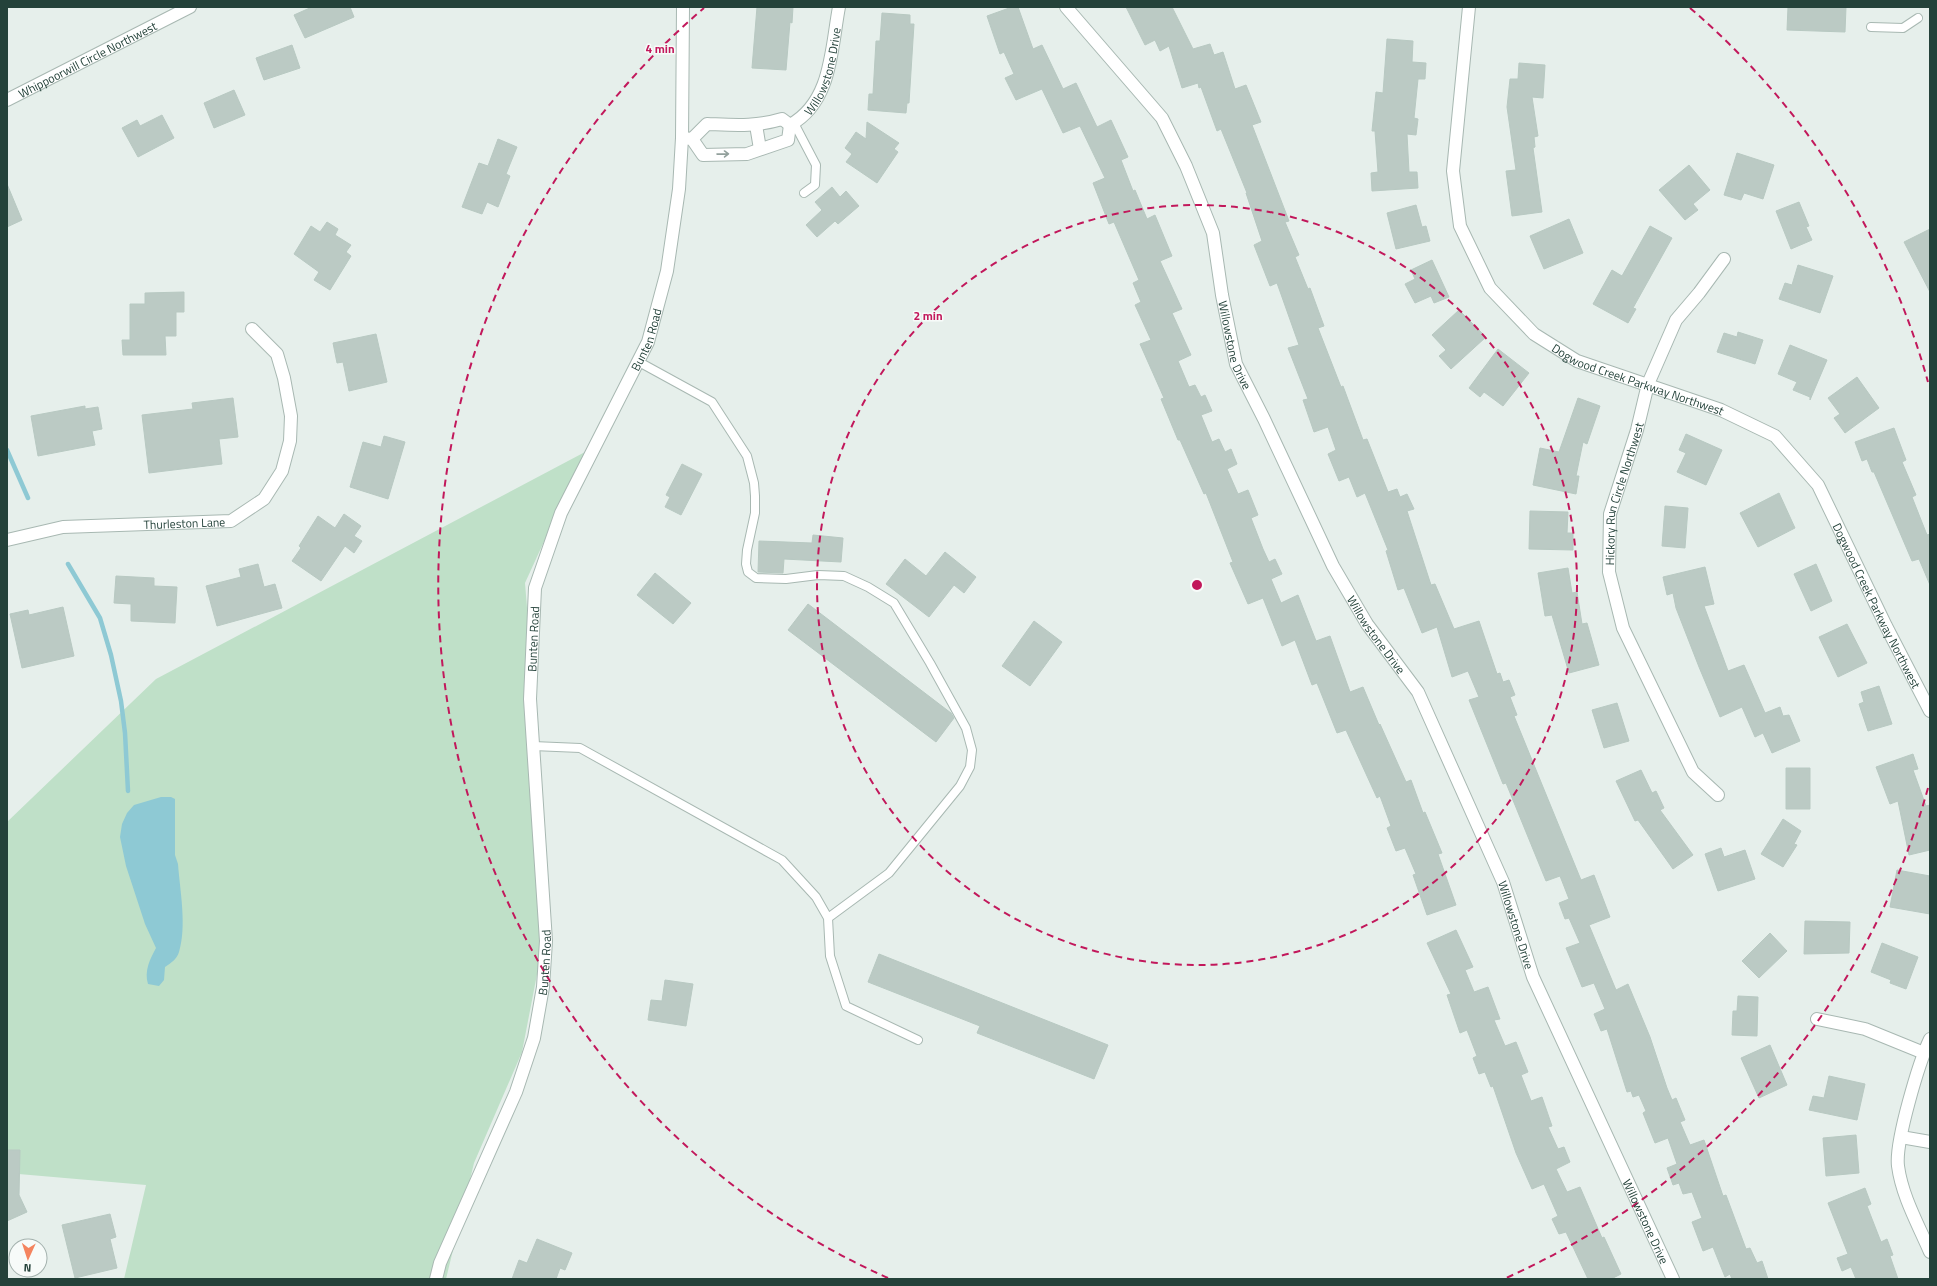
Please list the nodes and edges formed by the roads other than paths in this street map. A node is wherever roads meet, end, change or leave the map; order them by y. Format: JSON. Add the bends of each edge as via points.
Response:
{"nodes":[{"id":1,"x":190,"y":7,"type":"edge"},
{"id":2,"x":683,"y":7,"type":"edge"},
{"id":3,"x":839,"y":7,"type":"edge"},
{"id":4,"x":1066,"y":7,"type":"edge"},
{"id":5,"x":1469,"y":7,"type":"edge"},
{"id":6,"x":1918,"y":18,"type":"dead end"},
{"id":7,"x":1871,"y":27,"type":"dead end"},
{"id":8,"x":7,"y":100,"type":"edge"},
{"id":9,"x":792,"y":124,"type":"junction"},
{"id":10,"x":756,"y":125,"type":"junction"},
{"id":11,"x":687,"y":138,"type":"junction"},
{"id":12,"x":760,"y":149,"type":"junction"},
{"id":13,"x":804,"y":193,"type":"dead end"},
{"id":14,"x":1724,"y":259,"type":"dead end"},
{"id":15,"x":252,"y":329,"type":"dead end"},
{"id":16,"x":639,"y":362,"type":"junction"},
{"id":17,"x":1648,"y":384,"type":"junction"},
{"id":18,"x":7,"y":540,"type":"edge"},
{"id":19,"x":1930,"y":711,"type":"edge"},
{"id":20,"x":533,"y":746,"type":"junction"},
{"id":21,"x":1718,"y":795,"type":"dead end"},
{"id":22,"x":828,"y":918,"type":"junction"},
{"id":23,"x":1817,"y":1019,"type":"dead end"},
{"id":24,"x":1930,"y":1039,"type":"edge"},
{"id":25,"x":918,"y":1040,"type":"dead end"},
{"id":26,"x":1924,"y":1053,"type":"junction"},
{"id":27,"x":1901,"y":1137,"type":"junction"},
{"id":28,"x":1930,"y":1142,"type":"edge"},
{"id":29,"x":1930,"y":1252,"type":"edge"},
{"id":30,"x":436,"y":1279,"type":"edge"},
{"id":31,"x":1673,"y":1279,"type":"edge"}],
"edges":[{"from":1,"to":8,"type":"street","name":"Whippoorwill Circle Northwest"},
{"from":2,"to":11,"type":"street","name":"Bunten Road"},
{"from":3,"to":9,"type":"street","name":"Willowstone Drive","via":[[829,71],[816,101]]},
{"from":4,"to":31,"type":"street","name":"Willowstone Drive","via":[[1162,118],[1186,166],[1213,233],[1236,364],[1333,566],[1367,624],[1418,692],[1503,882],[1533,977]]},
{"from":5,"to":17,"type":"street","name":"Dogwood Creek Parkway Northwest","via":[[1453,171],[1460,226],[1490,288],[1534,334],[1577,361]]},
{"from":6,"to":7,"type":"lane","via":[[1903,28]]},
{"from":9,"to":10,"type":"street","name":"Willowstone Drive","via":[[782,119]]},
{"from":9,"to":12,"type":"street","name":"Willowstone Drive","via":[[788,140]]},
{"from":9,"to":13,"type":"lane","via":[[816,165],[815,184]]},
{"from":10,"to":11,"type":"street","name":"Willowstone Drive","via":[[707,124]]},
{"from":10,"to":12,"type":"street"},
{"from":11,"to":12,"type":"street","name":"Willowstone Drive","one_way":true,"via":[[703,155],[748,154]]},
{"from":11,"to":16,"type":"street","name":"Bunten Road","via":[[667,271],[648,342]]},
{"from":14,"to":17,"type":"street","name":"Hickory Run Circle Northwest","via":[[1676,320]]},
{"from":15,"to":18,"type":"street","name":"Thurleston Lane","via":[[277,354],[290,416],[290,440],[282,472],[264,499],[231,521],[63,527]]},
{"from":16,"to":20,"type":"street","name":"Bunten Road","via":[[561,513],[535,588],[530,699]]},
{"from":16,"to":22,"type":"lane","via":[[712,402],[747,456],[756,496],[747,550],[748,572],[756,578],[844,576],[868,586],[894,603],[966,728],[972,750],[970,767],[960,786],[889,873]]},
{"from":17,"to":19,"type":"street","name":"Dogwood Creek Parkway Northwest","via":[[1721,410],[1775,436],[1818,485]]},
{"from":17,"to":21,"type":"street","name":"Hickory Run Circle Northwest","via":[[1637,430],[1610,514],[1609,572],[1623,628],[1689,765]]},
{"from":20,"to":22,"type":"lane","via":[[580,748],[782,860],[816,897]]},
{"from":20,"to":30,"type":"street","name":"Bunten Road","via":[[546,942],[543,987],[534,1038],[516,1092],[440,1263]]},
{"from":22,"to":25,"type":"lane","via":[[830,956],[846,1006]]},
{"from":23,"to":26,"type":"street","via":[[1865,1028]]},
{"from":24,"to":26,"type":"street"},
{"from":26,"to":27,"type":"street"},
{"from":27,"to":28,"type":"street"},
{"from":27,"to":29,"type":"street","via":[[1898,1164],[1903,1190]]}]}
